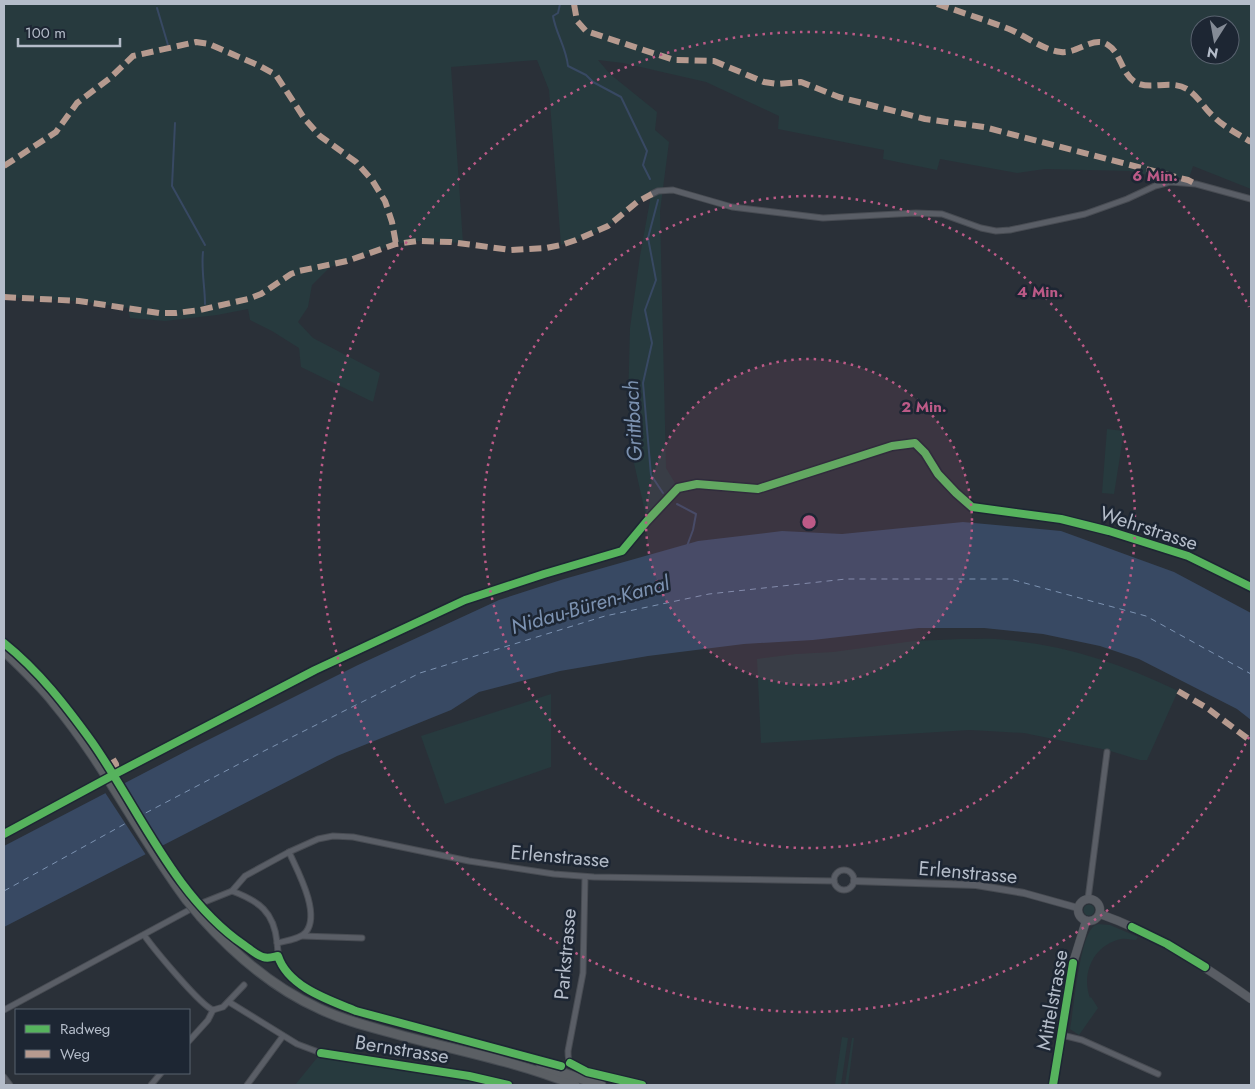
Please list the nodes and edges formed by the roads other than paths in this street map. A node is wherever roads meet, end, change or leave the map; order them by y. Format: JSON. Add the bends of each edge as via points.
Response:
{"nodes":[{"id":1,"x":652,"y":194,"type":"dead end"},
{"id":2,"x":1251,"y":199,"type":"edge"},
{"id":3,"x":1032,"y":515,"type":"dead end"},
{"id":4,"x":1251,"y":587,"type":"edge"},
{"id":5,"x":4,"y":651,"type":"edge"},
{"id":6,"x":1107,"y":752,"type":"dead end"},
{"id":7,"x":93,"y":786,"type":"dead end"},
{"id":8,"x":4,"y":834,"type":"edge"},
{"id":9,"x":289,"y":852,"type":"junction"},
{"id":10,"x":584,"y":877,"type":"junction"},
{"id":11,"x":834,"y":881,"type":"junction"},
{"id":12,"x":854,"y":881,"type":"junction"},
{"id":13,"x":232,"y":891,"type":"junction"},
{"id":14,"x":1088,"y":899,"type":"junction"},
{"id":15,"x":1078,"y":908,"type":"junction"},
{"id":16,"x":1100,"y":914,"type":"junction"},
{"id":17,"x":1086,"y":921,"type":"junction"},
{"id":18,"x":144,"y":935,"type":"junction"},
{"id":19,"x":301,"y":936,"type":"junction"},
{"id":20,"x":362,"y":938,"type":"dead end"},
{"id":21,"x":277,"y":943,"type":"junction"},
{"id":22,"x":242,"y":958,"type":"junction"},
{"id":23,"x":244,"y":985,"type":"dead end"},
{"id":24,"x":1251,"y":999,"type":"edge"},
{"id":25,"x":229,"y":1002,"type":"junction"},
{"id":26,"x":4,"y":1010,"type":"edge"},
{"id":27,"x":213,"y":1010,"type":"junction"},
{"id":28,"x":356,"y":1011,"type":"dead end"},
{"id":29,"x":1062,"y":1035,"type":"junction"},
{"id":30,"x":284,"y":1036,"type":"junction"},
{"id":31,"x":190,"y":1040,"type":"edge"},
{"id":32,"x":321,"y":1053,"type":"dead end"},
{"id":33,"x":160,"y":1074,"type":"edge"},
{"id":34,"x":1158,"y":1074,"type":"dead end"},
{"id":35,"x":4,"y":1077,"type":"edge"},
{"id":36,"x":10,"y":1085,"type":"edge"},
{"id":37,"x":151,"y":1085,"type":"edge"},
{"id":38,"x":247,"y":1085,"type":"edge"},
{"id":39,"x":575,"y":1085,"type":"edge"},
{"id":40,"x":601,"y":1085,"type":"edge"},
{"id":41,"x":642,"y":1085,"type":"edge"},
{"id":42,"x":1053,"y":1085,"type":"edge"}],
"edges":[{"from":1,"to":2,"type":"street","via":[[665,190],[732,207],[824,218],[942,214],[996,231],[1085,214],[1170,182],[1196,184]]},
{"from":3,"to":4,"type":"street","name":"Wehrstrasse","via":[[1109,531],[1188,556]]},
{"from":5,"to":22,"type":"highway","bridge":true,"via":[[54,703],[83,742],[186,899]]},
{"from":6,"to":14,"type":"street"},
{"from":7,"to":8,"type":"street"},
{"from":9,"to":10,"type":"street","name":"Erlenstrasse","via":[[318,839],[344,836],[522,870]]},
{"from":9,"to":13,"type":"street","name":"Erlenstrasse","via":[[244,876]]},
{"from":9,"to":19,"type":"street","via":[[308,899],[310,918],[306,932]]},
{"from":10,"to":11,"type":"street","name":"Erlenstrasse"},
{"from":10,"to":41,"type":"street","name":"Parkstrasse","via":[[583,973],[568,1051],[570,1063],[587,1072]]},
{"from":11,"to":12,"type":"street","via":[[844,890],[852,887]]},
{"from":11,"to":12,"type":"street","via":[[838,872],[844,870],[853,874]]},
{"from":12,"to":15,"type":"street","name":"Erlenstrasse","via":[[970,884],[1024,893]]},
{"from":13,"to":18,"type":"street","name":"Erlenstrasse","via":[[202,903]]},
{"from":13,"to":21,"type":"street","via":[[262,907],[273,924]]},
{"from":14,"to":15,"type":"main road","via":[[1082,901]]},
{"from":14,"to":16,"type":"main road","via":[[1098,903]]},
{"from":15,"to":17,"type":"main road","via":[[1079,916]]},
{"from":16,"to":17,"type":"main road","via":[[1094,920]]},
{"from":16,"to":24,"type":"main road","via":[[1172,947]]},
{"from":17,"to":29,"type":"main road","name":"Mittelstrasse","via":[[1073,963]]},
{"from":18,"to":26,"type":"street","name":"Erlenstrasse"},
{"from":18,"to":27,"type":"street"},
{"from":19,"to":20,"type":"street"},
{"from":19,"to":21,"type":"street"},
{"from":21,"to":28,"type":"street","via":[[280,962],[289,975],[324,998]]},
{"from":22,"to":39,"type":"highway","via":[[277,986],[338,1016],[534,1070]]},
{"from":22,"to":40,"type":"highway","via":[[304,995],[362,1019],[536,1064]]},
{"from":23,"to":25,"type":"street"},
{"from":25,"to":27,"type":"street"},
{"from":25,"to":30,"type":"street"},
{"from":27,"to":31,"type":"street"},
{"from":29,"to":34,"type":"street","name":"Mittelstrasse","via":[[1082,1040]]},
{"from":29,"to":42,"type":"main road","name":"Mittelstrasse"},
{"from":30,"to":32,"type":"street"},
{"from":30,"to":38,"type":"street"},
{"from":33,"to":37,"type":"street"},
{"from":35,"to":36,"type":"street"}]}
